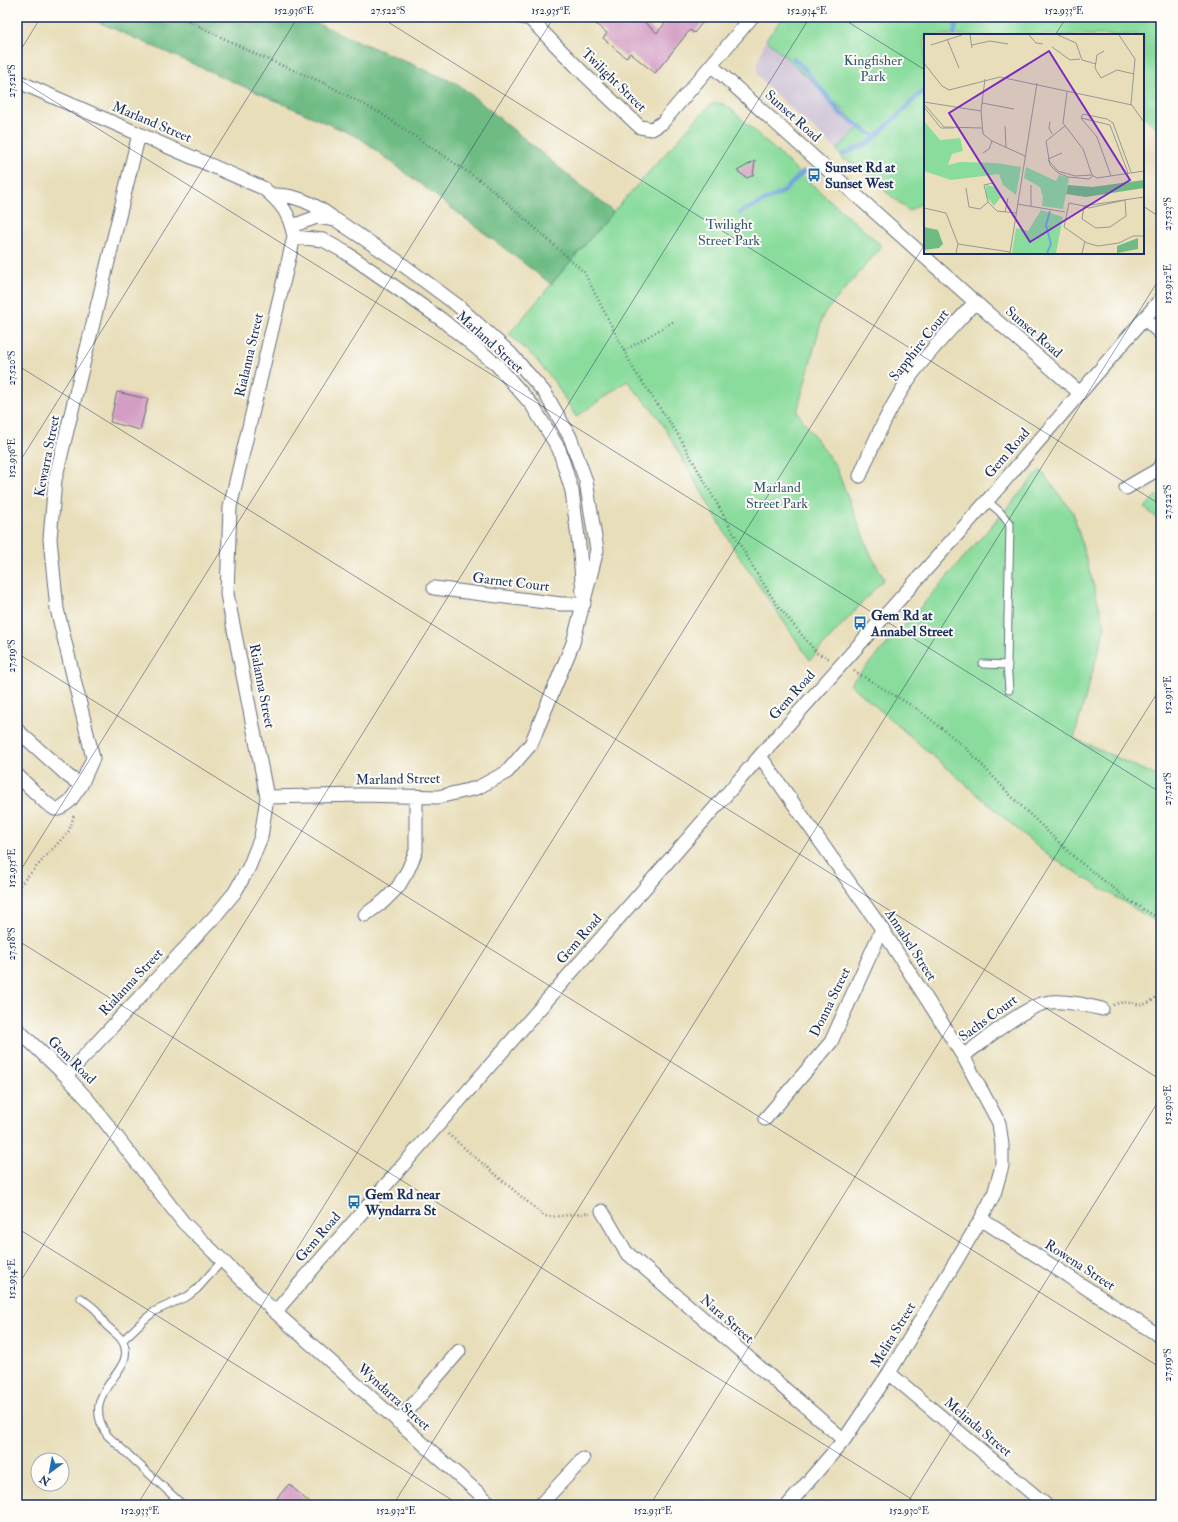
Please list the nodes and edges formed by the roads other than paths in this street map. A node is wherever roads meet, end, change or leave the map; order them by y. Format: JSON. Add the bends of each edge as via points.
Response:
{"nodes":[{"id":1,"x":752,"y":17,"type":"edge"},
{"id":2,"x":528,"y":18,"type":"edge"},
{"id":3,"x":711,"y":65,"type":"junction"},
{"id":4,"x":17,"y":82,"type":"edge"},
{"id":5,"x":139,"y":134,"type":"junction"},
{"id":6,"x":272,"y":195,"type":"junction"},
{"id":7,"x":336,"y":220,"type":"junction"},
{"id":8,"x":293,"y":231,"type":"junction"},
{"id":9,"x":1161,"y":299,"type":"edge"},
{"id":10,"x":975,"y":302,"type":"junction"},
{"id":11,"x":1144,"y":318,"type":"junction"},
{"id":12,"x":1161,"y":334,"type":"edge"},
{"id":13,"x":1080,"y":393,"type":"junction"},
{"id":14,"x":1161,"y":465,"type":"edge"},
{"id":15,"x":860,"y":476,"type":"dead end"},
{"id":16,"x":1126,"y":488,"type":"dead end"},
{"id":17,"x":987,"y":501,"type":"junction"},
{"id":18,"x":434,"y":588,"type":"dead end"},
{"id":19,"x":584,"y":604,"type":"junction"},
{"id":20,"x":983,"y":664,"type":"dead end"},
{"id":21,"x":1008,"y":664,"type":"junction"},
{"id":22,"x":1008,"y":690,"type":"dead end"},
{"id":23,"x":17,"y":730,"type":"edge"},
{"id":24,"x":760,"y":756,"type":"junction"},
{"id":25,"x":17,"y":775,"type":"edge"},
{"id":26,"x":82,"y":785,"type":"junction"},
{"id":27,"x":416,"y":796,"type":"junction"},
{"id":28,"x":267,"y":797,"type":"junction"},
{"id":29,"x":365,"y":915,"type":"dead end"},
{"id":30,"x":882,"y":929,"type":"junction"},
{"id":31,"x":1102,"y":1010,"type":"road end"},
{"id":32,"x":17,"y":1029,"type":"edge"},
{"id":33,"x":964,"y":1056,"type":"junction"},
{"id":34,"x":66,"y":1076,"type":"junction"},
{"id":35,"x":765,"y":1119,"type":"dead end"},
{"id":36,"x":1002,"y":1166,"type":"joint"},
{"id":37,"x":602,"y":1211,"type":"road end"},
{"id":38,"x":981,"y":1219,"type":"junction"},
{"id":39,"x":222,"y":1260,"type":"junction"},
{"id":40,"x":81,"y":1298,"type":"dead end"},
{"id":41,"x":275,"y":1312,"type":"junction"},
{"id":42,"x":1161,"y":1337,"type":"edge"},
{"id":43,"x":122,"y":1341,"type":"junction"},
{"id":44,"x":459,"y":1351,"type":"dead end"},
{"id":45,"x":889,"y":1373,"type":"junction"},
{"id":46,"x":398,"y":1422,"type":"junction"},
{"id":47,"x":844,"y":1440,"type":"junction"},
{"id":48,"x":583,"y":1459,"type":"dead end"},
{"id":49,"x":183,"y":1505,"type":"edge"},
{"id":50,"x":492,"y":1505,"type":"edge"},
{"id":51,"x":540,"y":1505,"type":"edge"},
{"id":52,"x":788,"y":1505,"type":"edge"},
{"id":53,"x":1046,"y":1505,"type":"edge"}],
"edges":[{"from":1,"to":3,"type":"street"},
{"from":2,"to":3,"type":"street","name":"Twilight Street","via":[[640,127],[652,129],[662,123]]},
{"from":3,"to":10,"type":"street","name":"Sunset Road"},
{"from":4,"to":5,"type":"street","name":"Marland Street"},
{"from":5,"to":6,"type":"street","name":"Marland Street","via":[[263,188]]},
{"from":5,"to":26,"type":"street","name":"Kewarra Street","via":[[55,480],[50,539],[57,609],[93,758]]},
{"from":6,"to":7,"type":"street","name":"Marland Street","via":[[285,194],[296,197]]},
{"from":6,"to":8,"type":"street","name":"Marland Street","via":[[291,220]]},
{"from":7,"to":8,"type":"street","name":"Marland Street","via":[[317,217]]},
{"from":7,"to":19,"type":"street","name":"Marland Street","via":[[457,305],[510,353],[545,393],[570,437],[586,481],[598,550]]},
{"from":8,"to":19,"type":"street","name":"Marland Street","via":[[323,240],[345,252],[441,319],[497,365],[532,405],[559,449],[572,491]]},
{"from":8,"to":28,"type":"street","name":"Rialanna Street","via":[[230,507],[227,594]]},
{"from":9,"to":11,"type":"street","name":"Gem Road"},
{"from":10,"to":13,"type":"street","name":"Sunset Road"},
{"from":10,"to":15,"type":"street","name":"Sapphire Court","via":[[913,374],[895,404]]},
{"from":11,"to":12,"type":"street"},
{"from":11,"to":13,"type":"street","name":"Gem Road"},
{"from":13,"to":17,"type":"street","name":"Gem Road"},
{"from":14,"to":16,"type":"street"},
{"from":17,"to":21,"type":"lane","via":[[1010,524]]},
{"from":17,"to":24,"type":"street","name":"Gem Road"},
{"from":18,"to":19,"type":"street","name":"Garnet Court","via":[[561,604]]},
{"from":19,"to":27,"type":"street","name":"Marland Street","via":[[573,643],[531,744],[507,772],[477,788],[438,797]]},
{"from":20,"to":21,"type":"lane"},
{"from":21,"to":22,"type":"lane"},
{"from":23,"to":26,"type":"street","via":[[68,776]]},
{"from":24,"to":30,"type":"street","name":"Annabel Street"},
{"from":24,"to":41,"type":"street","name":"Gem Road"},
{"from":25,"to":26,"type":"street","name":"Kewarra Street","via":[[55,809],[70,801]]},
{"from":27,"to":28,"type":"street","name":"Marland Street"},
{"from":27,"to":29,"type":"street","via":[[416,851],[408,870],[398,887]]},
{"from":28,"to":34,"type":"street","name":"Rialanna Street","via":[[261,837],[235,892]]},
{"from":30,"to":33,"type":"street","name":"Annabel Street"},
{"from":30,"to":35,"type":"street","name":"Donna Street","via":[[831,1042]]},
{"from":31,"to":33,"type":"street","name":"Sachs Court","via":[[1077,1003],[1050,1002],[1029,1008]]},
{"from":32,"to":34,"type":"street","name":"Gem Road"},
{"from":33,"to":36,"type":"street","name":"Annabel Street","via":[[999,1123]]},
{"from":34,"to":39,"type":"street","name":"Gem Road","via":[[89,1101],[183,1222]]},
{"from":36,"to":38,"type":"street","name":"Melita Street","via":[[994,1194]]},
{"from":37,"to":47,"type":"street","name":"Nara Street","via":[[626,1252]]},
{"from":38,"to":42,"type":"street","name":"Rowena Street"},
{"from":38,"to":45,"type":"street","name":"Melita Street"},
{"from":39,"to":41,"type":"street","name":"Gem Road"},
{"from":39,"to":43,"type":"lane","via":[[197,1289],[188,1296],[155,1311]]},
{"from":40,"to":43,"type":"lane","via":[[96,1310],[105,1324]]},
{"from":41,"to":46,"type":"street","name":"Wyndarra Street"},
{"from":43,"to":49,"type":"lane","via":[[124,1363],[105,1388],[98,1415],[101,1426],[107,1435]]},
{"from":44,"to":46,"type":"street"},
{"from":45,"to":47,"type":"street","name":"Melita Street"},
{"from":45,"to":53,"type":"street","name":"Melinda Street"},
{"from":46,"to":50,"type":"street","name":"Wyndarra Street"},
{"from":47,"to":52,"type":"street","name":"Melita Street"},
{"from":48,"to":51,"type":"street"}]}
